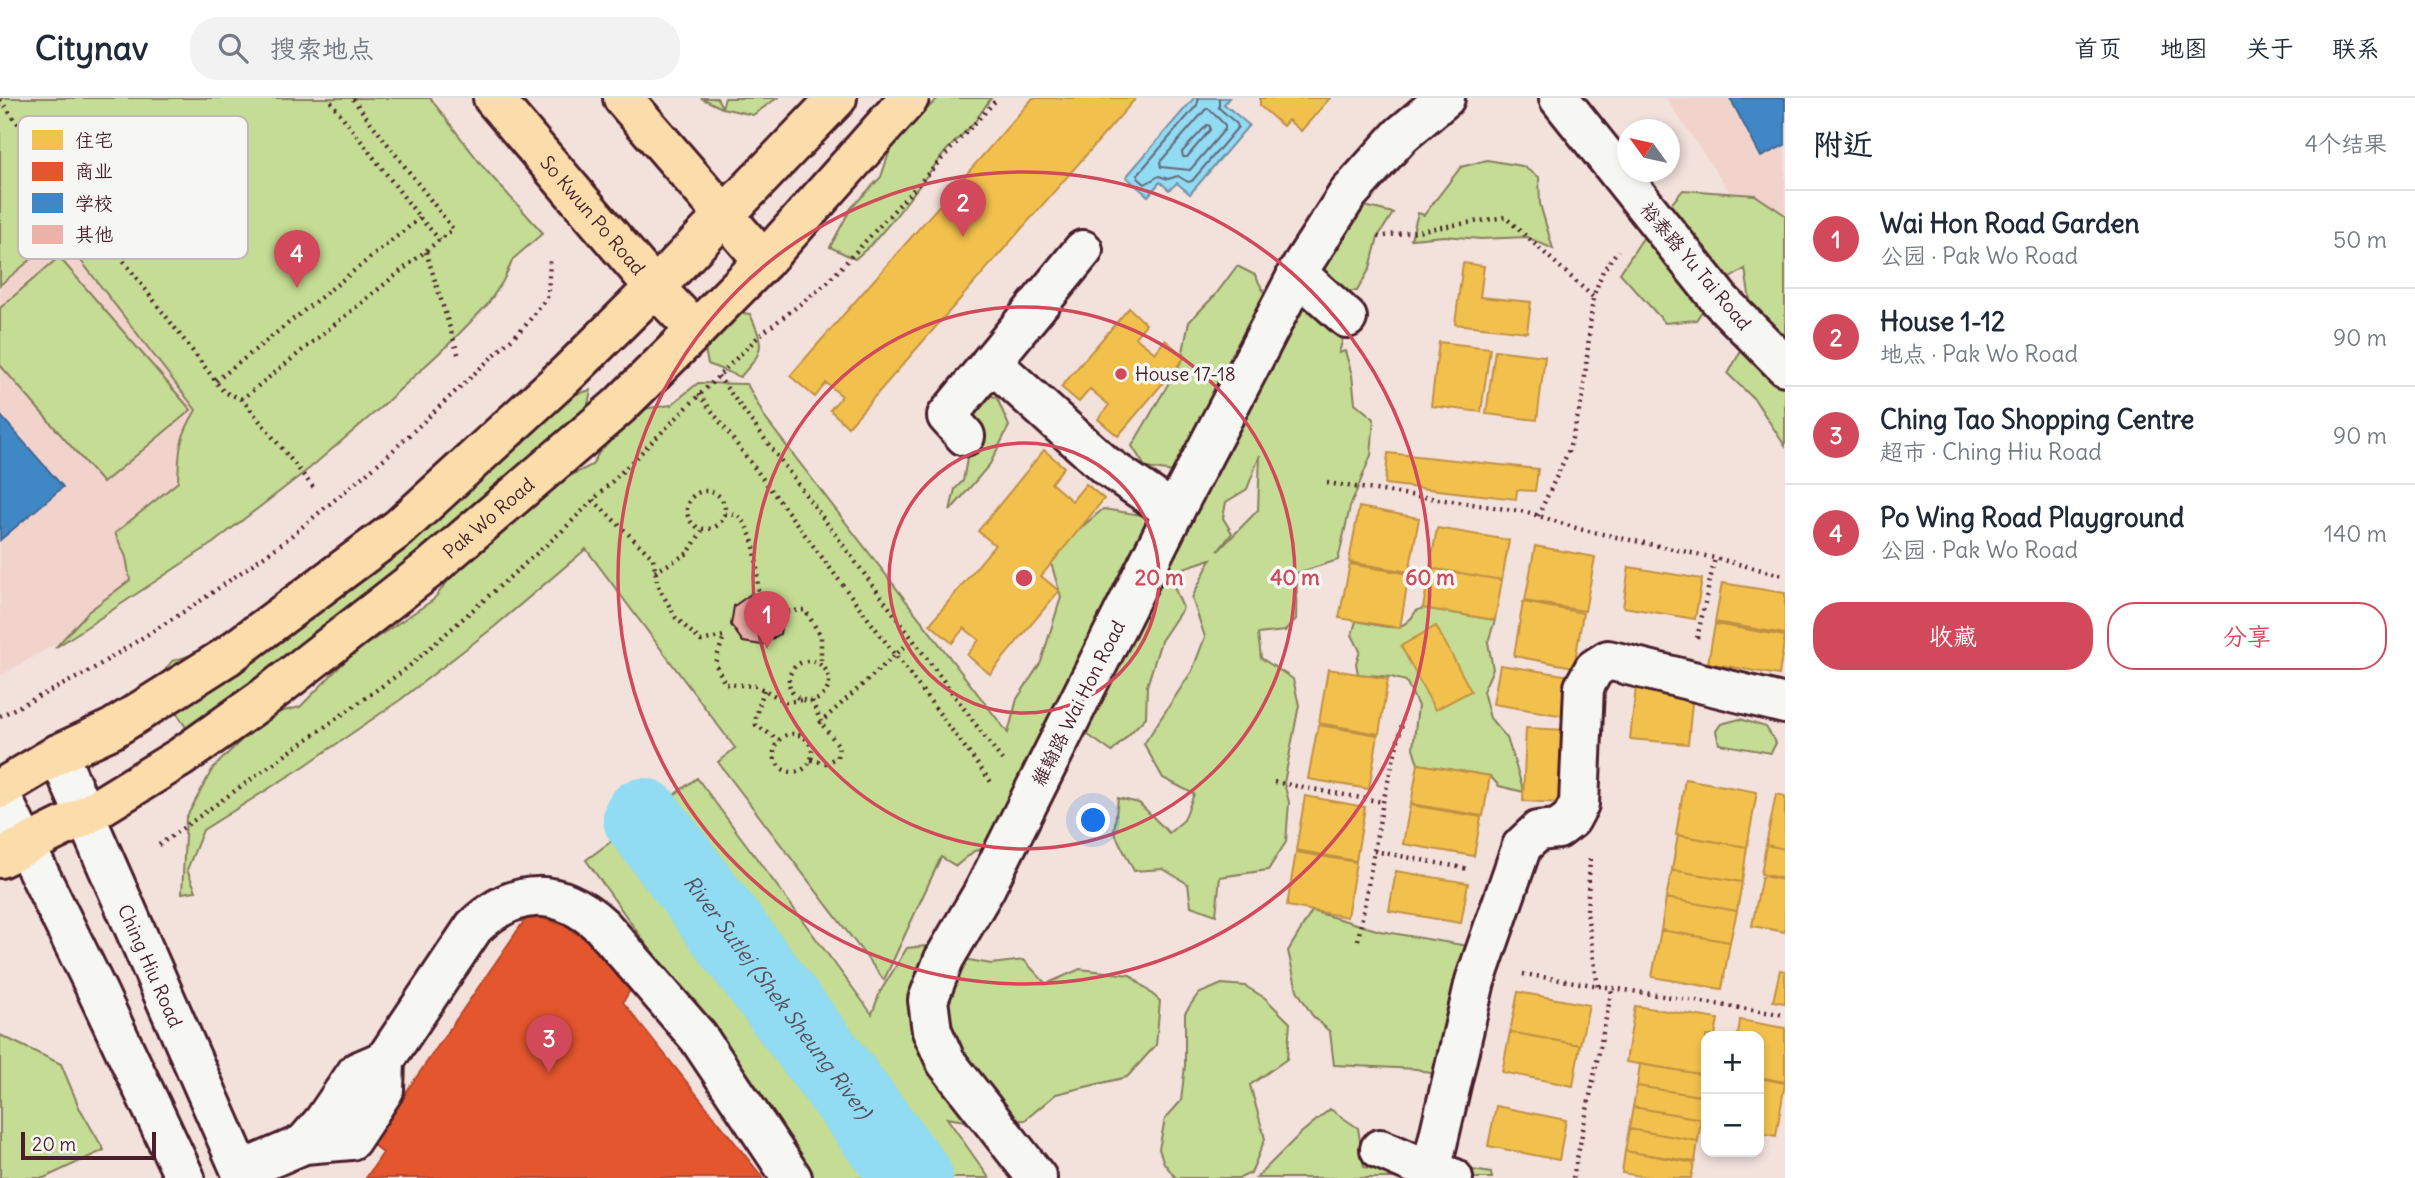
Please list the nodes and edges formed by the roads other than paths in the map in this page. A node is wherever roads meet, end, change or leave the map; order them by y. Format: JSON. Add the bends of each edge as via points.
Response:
{"nodes":[{"id":1,"x":493,"y":98,"type":"edge"},
{"id":2,"x":623,"y":98,"type":"edge"},
{"id":3,"x":837,"y":98,"type":"edge"},
{"id":4,"x":909,"y":98,"type":"edge"},
{"id":5,"x":1445,"y":98,"type":"edge"},
{"id":6,"x":1559,"y":98,"type":"edge"},
{"id":7,"x":723,"y":216,"type":"junction"},
{"id":8,"x":1083,"y":250,"type":"dead end"},
{"id":9,"x":764,"y":261,"type":"junction"},
{"id":10,"x":1297,"y":273,"type":"junction"},
{"id":11,"x":654,"y":287,"type":"junction"},
{"id":12,"x":1347,"y":318,"type":"dead end"},
{"id":13,"x":696,"y":330,"type":"junction"},
{"id":14,"x":991,"y":362,"type":"junction"},
{"id":15,"x":1785,"y":366,"type":"edge"},
{"id":16,"x":965,"y":436,"type":"dead end"},
{"id":17,"x":1174,"y":512,"type":"junction"},
{"id":18,"x":1785,"y":704,"type":"edge"},
{"id":19,"x":58,"y":754,"type":"junction"},
{"id":20,"x":0,"y":791,"type":"edge"},
{"id":21,"x":85,"y":816,"type":"junction"},
{"id":22,"x":13,"y":852,"type":"edge"},
{"id":23,"x":1380,"y":1149,"type":"dead end"},
{"id":24,"x":243,"y":1175,"type":"edge"},
{"id":25,"x":1443,"y":1175,"type":"edge"},
{"id":26,"x":185,"y":1178,"type":"edge"},
{"id":27,"x":792,"y":1178,"type":"edge"},
{"id":28,"x":1037,"y":1178,"type":"edge"}],
"edges":[{"from":1,"to":11,"type":"main road","name":"So Kwun Po Road"},
{"from":2,"to":7,"type":"main road"},
{"from":3,"to":7,"type":"main road"},
{"from":4,"to":9,"type":"main road","name":"Pak Wo Road"},
{"from":5,"to":10,"type":"street","name":"維翰路 Wai Hon Road","via":[[1401,135],[1348,194]]},
{"from":6,"to":15,"type":"street","name":"裕泰路 Yu Tai Road","via":[[1720,300]]},
{"from":7,"to":9,"type":"main road"},
{"from":7,"to":11,"type":"main road"},
{"from":8,"to":14,"type":"street"},
{"from":9,"to":13,"type":"main road","name":"Pak Wo Road"},
{"from":10,"to":12,"type":"street"},
{"from":10,"to":17,"type":"street","name":"維翰路 Wai Hon Road"},
{"from":11,"to":13,"type":"main road","name":"So Kwun Po Road"},
{"from":11,"to":19,"type":"main road","via":[[399,528],[226,657],[112,729]]},
{"from":13,"to":21,"type":"main road","name":"Pak Wo Road","via":[[618,407],[429,569],[261,701]]},
{"from":14,"to":16,"type":"street","via":[[947,416]]},
{"from":14,"to":17,"type":"street","via":[[1105,465]]},
{"from":17,"to":28,"type":"street","name":"維翰路 Wai Hon Road","via":[[985,890],[944,959],[930,997],[932,1031],[947,1062]]},
{"from":18,"to":25,"type":"street","via":[[1608,660],[1594,669],[1584,687],[1579,804],[1571,820],[1558,829],[1538,831],[1522,846],[1480,966]]},
{"from":19,"to":20,"type":"main road"},
{"from":19,"to":21,"type":"street","name":"Ching Hiu Road"},
{"from":20,"to":22,"type":"street"},
{"from":21,"to":22,"type":"main road","name":"Pak Wo Road"},
{"from":21,"to":24,"type":"street","name":"Ching Hiu Road"},
{"from":22,"to":26,"type":"street"},
{"from":23,"to":25,"type":"street"},
{"from":24,"to":27,"type":"street","via":[[304,1144],[357,1072],[385,1060],[474,927],[490,912],[508,902],[549,897],[569,902],[602,926],[698,1037]]}]}
